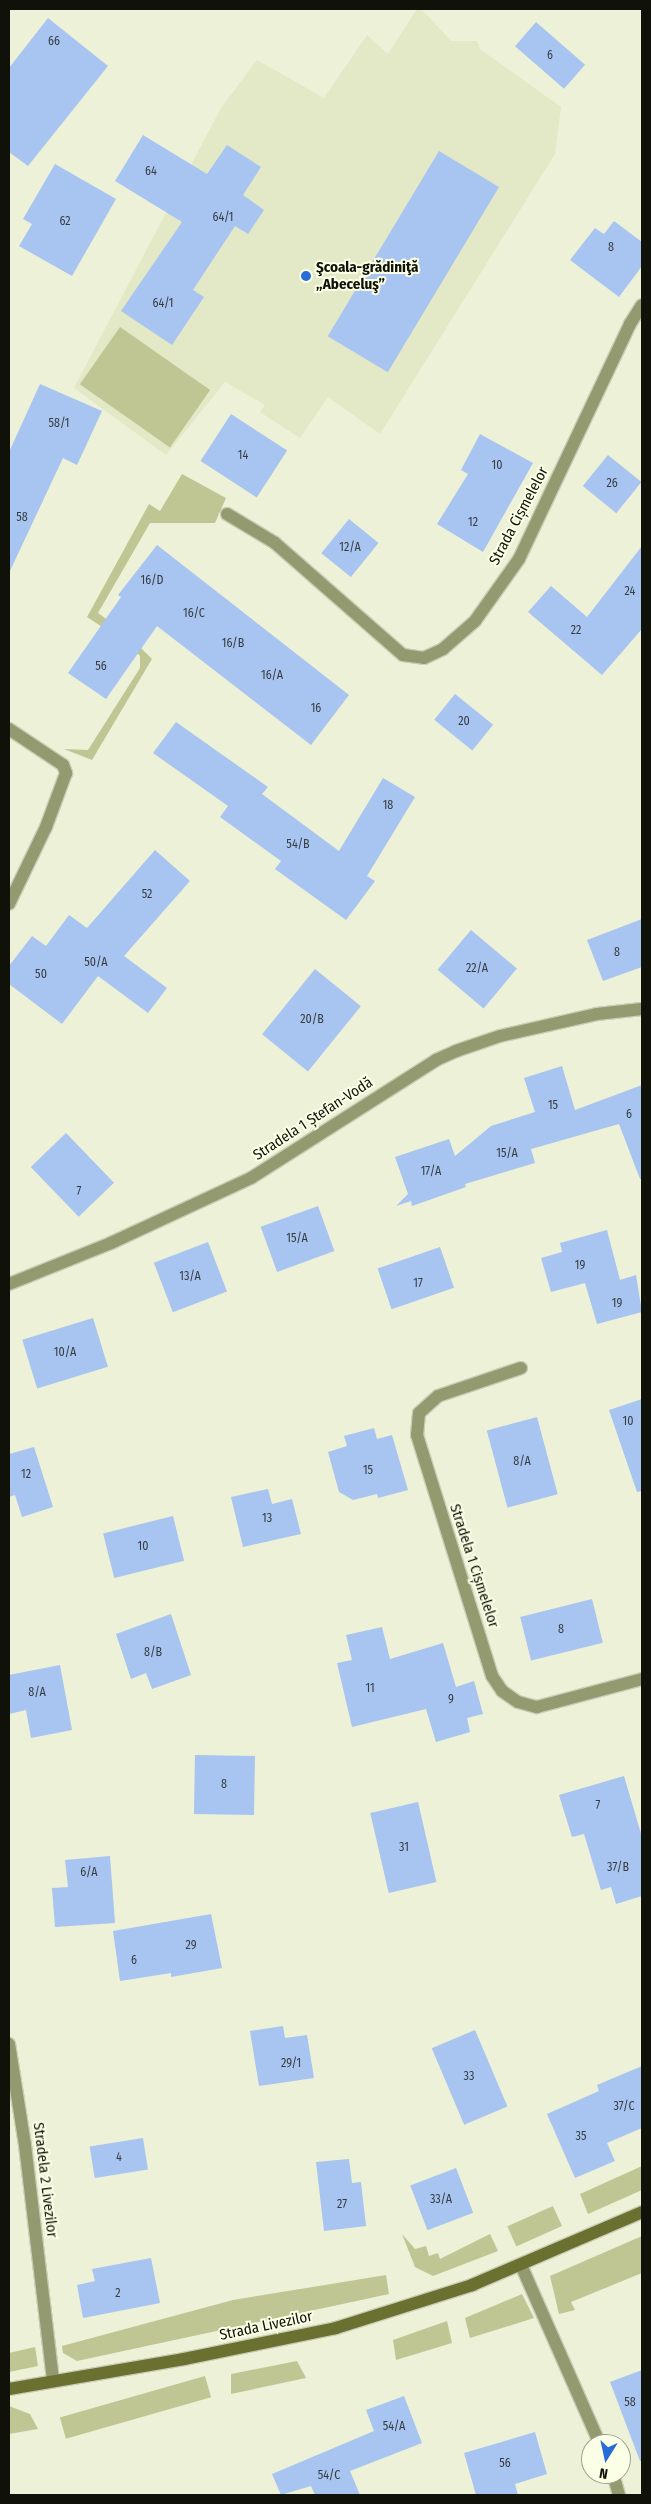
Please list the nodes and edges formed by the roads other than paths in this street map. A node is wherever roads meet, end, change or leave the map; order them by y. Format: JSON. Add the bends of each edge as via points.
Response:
{"nodes":[{"id":1,"x":642,"y":305,"type":"edge"},
{"id":2,"x":227,"y":514,"type":"dead end"},
{"id":3,"x":9,"y":729,"type":"edge"},
{"id":4,"x":9,"y":904,"type":"edge"},
{"id":5,"x":642,"y":1008,"type":"edge"},
{"id":6,"x":9,"y":1284,"type":"edge"},
{"id":7,"x":521,"y":1368,"type":"dead end"},
{"id":8,"x":642,"y":1679,"type":"edge"},
{"id":9,"x":9,"y":2044,"type":"edge"},
{"id":10,"x":642,"y":2212,"type":"edge"},
{"id":11,"x":521,"y":2265,"type":"junction"},
{"id":12,"x":53,"y":2381,"type":"junction"},
{"id":13,"x":9,"y":2389,"type":"edge"},
{"id":14,"x":596,"y":2434,"type":"edge"}],
"edges":[{"from":1,"to":2,"type":"street","name":"Strada Cișmelelor","via":[[519,558],[475,621],[443,648],[424,658],[404,654],[275,543]]},
{"from":3,"to":4,"type":"street","via":[[63,765],[66,774],[46,827]]},
{"from":5,"to":6,"type":"street","name":"Stradela 1 Ștefan-Vodă","via":[[500,1036],[456,1051],[436,1060],[251,1178],[111,1243]]},
{"from":7,"to":8,"type":"street","name":"Stradela 1 Cișmelelor","via":[[438,1396],[419,1413],[417,1436],[492,1676],[502,1691],[518,1702],[537,1707]]},
{"from":9,"to":12,"type":"street","name":"Stradela 2 Livezilor","via":[[25,2145]]},
{"from":10,"to":11,"type":"street","name":"Strada Livezilor"},
{"from":11,"to":12,"type":"street","name":"Strada Livezilor","via":[[419,2304],[336,2328]]},
{"from":11,"to":14,"type":"street"},
{"from":12,"to":13,"type":"street","name":"Strada Livezilor"}]}
